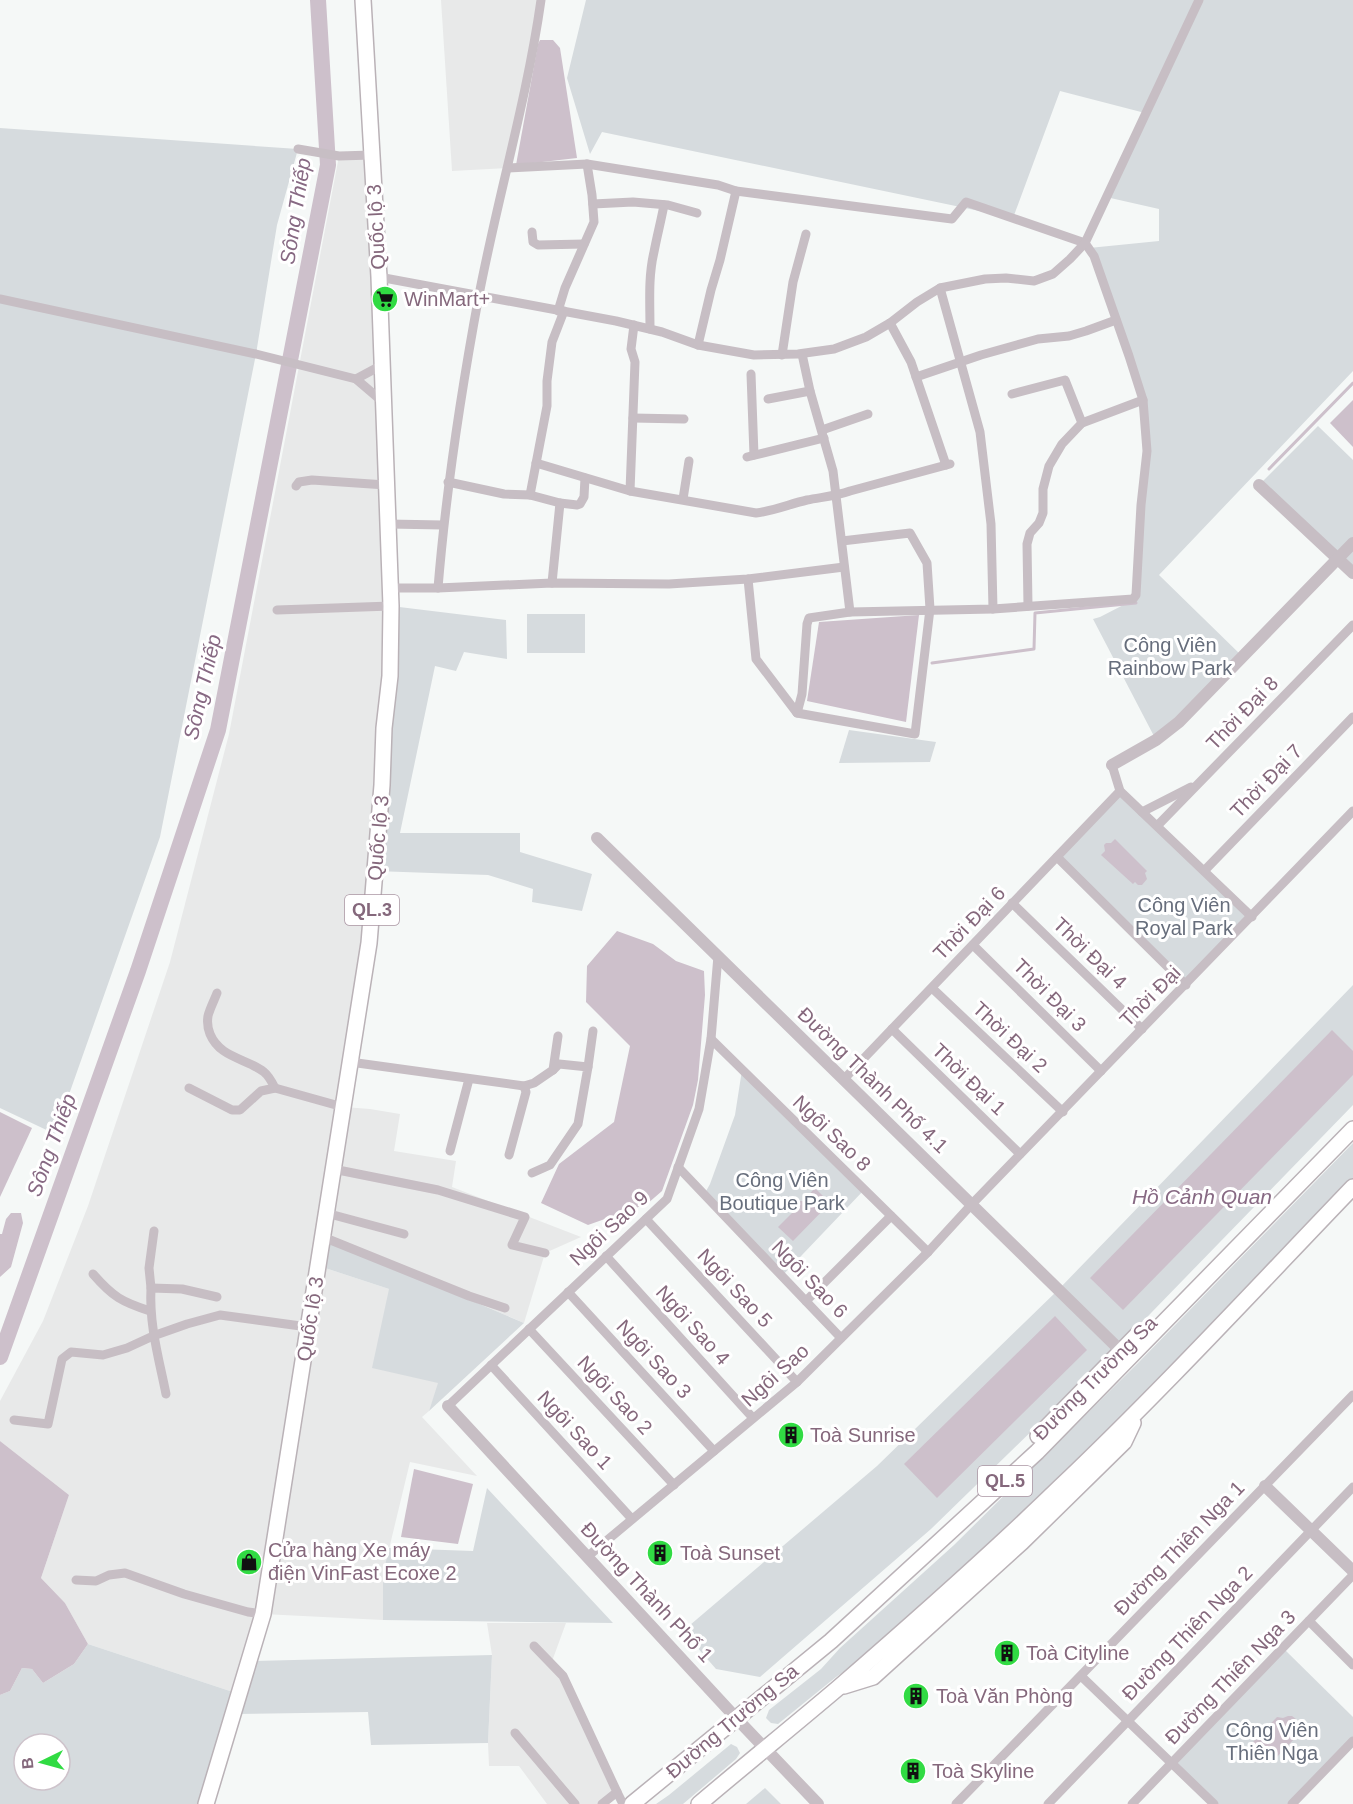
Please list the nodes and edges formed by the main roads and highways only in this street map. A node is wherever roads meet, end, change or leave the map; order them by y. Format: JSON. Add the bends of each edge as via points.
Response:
{"nodes":[{"id":1,"x":363,"y":0,"type":"edge"},
{"id":2,"x":1353,"y":1115,"type":"edge"},
{"id":3,"x":1353,"y":1129,"type":"edge"},
{"id":4,"x":1313,"y":1170,"type":"junction"},
{"id":5,"x":1353,"y":1187,"type":"edge"},
{"id":6,"x":1210,"y":1275,"type":"junction"},
{"id":7,"x":805,"y":1661,"type":"junction"},
{"id":8,"x":206,"y":1804,"type":"edge"},
{"id":9,"x":632,"y":1804,"type":"edge"},
{"id":10,"x":699,"y":1804,"type":"edge"}],
"edges":[{"from":1,"to":8,"type":"highway","name":"Quốc lộ 3","number":"QL.3","via":[[391,588],[390,676],[369,943],[263,1614]]},
{"from":2,"to":4,"type":"highway","name":"Đường Trường Sa","number":"QL.5","via":[[1328,1142]]},
{"from":3,"to":4,"type":"highway","name":"Đường Trường Sa","number":"QL.5"},
{"from":4,"to":6,"type":"highway","name":"Đường Trường Sa","number":"QL.5"},
{"from":5,"to":10,"type":"highway","name":"Đường Trường Sa","number":"QL.5","via":[[1139,1411],[1057,1490],[838,1688]]},
{"from":6,"to":7,"type":"highway","name":"Đường Trường Sa","number":"QL.5","via":[[1036,1452]]},
{"from":6,"to":7,"type":"highway","name":"Đường Trường Sa","number":"QL.5","via":[[1179,1293],[1007,1468],[819,1639]]},
{"from":7,"to":9,"type":"highway","name":"Đường Trường Sa","number":"QL.5"}]}
